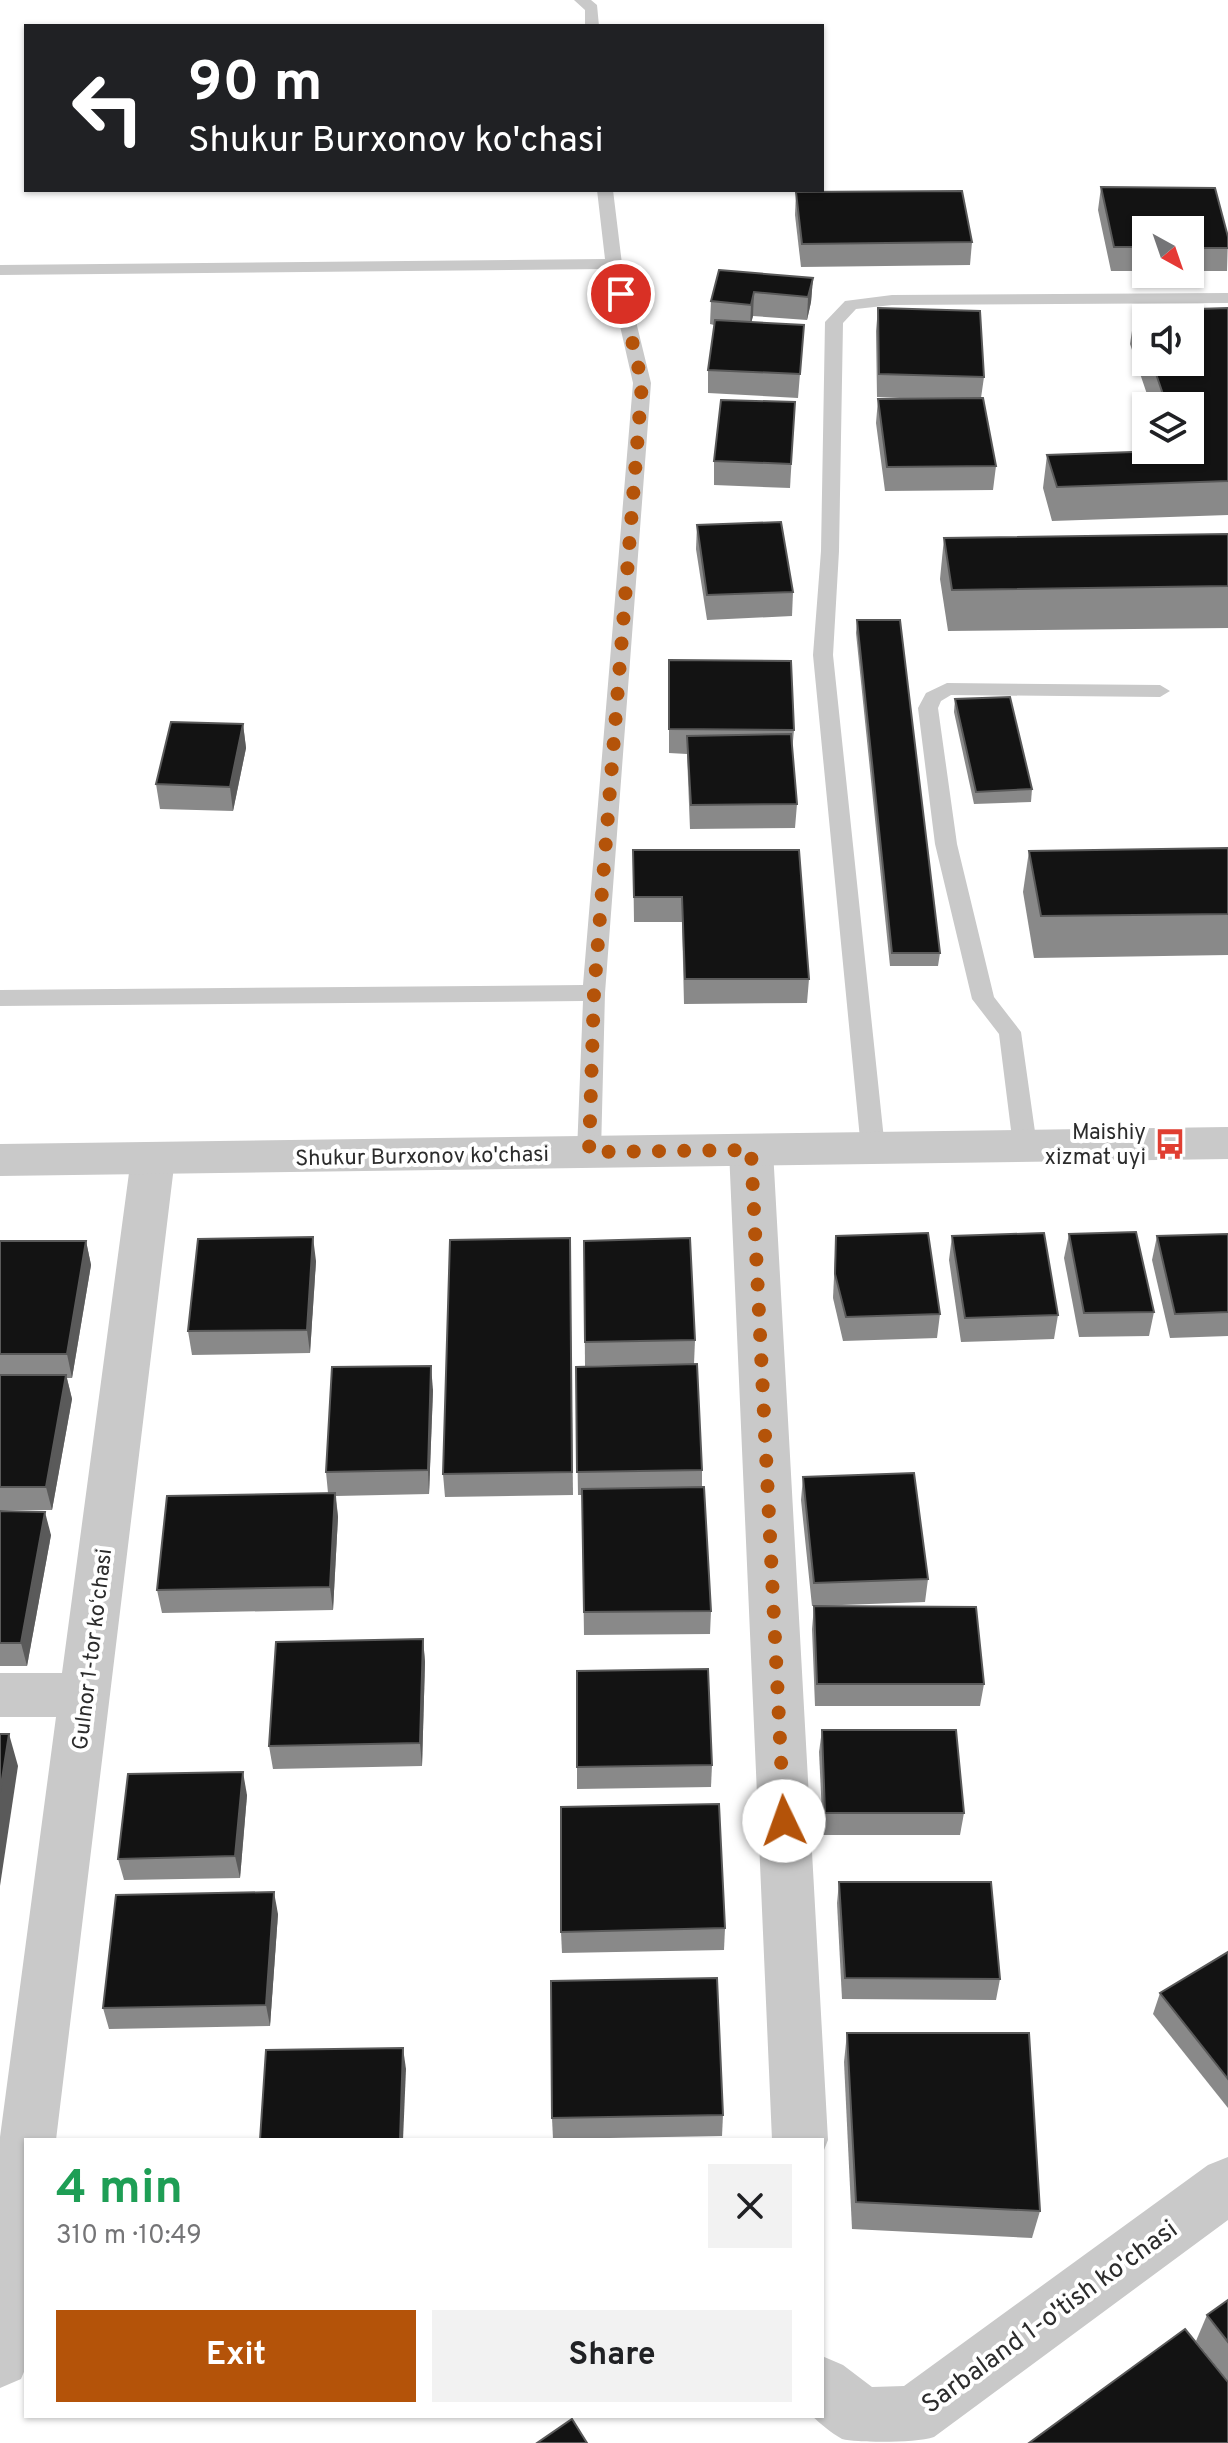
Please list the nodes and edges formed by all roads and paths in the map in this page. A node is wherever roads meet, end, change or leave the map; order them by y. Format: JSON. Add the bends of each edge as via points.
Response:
{"nodes":[{"id":1,"x":581,"y":0,"type":"edge"},
{"id":2,"x":592,"y":24,"type":"edge"},
{"id":3,"x":605,"y":192,"type":"edge"},
{"id":4,"x":614,"y":264,"type":"junction"},
{"id":5,"x":0,"y":270,"type":"edge"},
{"id":6,"x":1228,"y":298,"type":"edge"},
{"id":7,"x":1160,"y":691,"type":"dead end"},
{"id":8,"x":594,"y":993,"type":"junction"},
{"id":9,"x":0,"y":998,"type":"edge"},
{"id":10,"x":1228,"y":1143,"type":"edge"},
{"id":11,"x":1025,"y":1146,"type":"junction"},
{"id":12,"x":873,"y":1149,"type":"junction"},
{"id":13,"x":751,"y":1150,"type":"junction"},
{"id":14,"x":589,"y":1152,"type":"junction"},
{"id":15,"x":153,"y":1158,"type":"junction"},
{"id":16,"x":0,"y":1160,"type":"edge"},
{"id":17,"x":0,"y":1695,"type":"edge"},
{"id":18,"x":86,"y":1695,"type":"junction"},
{"id":19,"x":28,"y":2138,"type":"edge"},
{"id":20,"x":800,"y":2138,"type":"edge"},
{"id":21,"x":24,"y":2170,"type":"edge"},
{"id":22,"x":1228,"y":2185,"type":"edge"},
{"id":23,"x":2,"y":2330,"type":"edge"},
{"id":24,"x":824,"y":2388,"type":"edge"}],
"edges":[{"from":1,"to":2,"type":"lane","via":[[592,8]]},
{"from":3,"to":4,"type":"lane"},
{"from":4,"to":5,"type":"lane"},
{"from":4,"to":8,"type":"lane","via":[[642,383]]},
{"from":6,"to":12,"type":"lane","via":[[892,300],[851,305],[834,322],[823,655]]},
{"from":7,"to":11,"type":"lane","via":[[947,689],[933,697],[928,708],[946,844],[983,999],[1010,1032]]},
{"from":8,"to":9,"type":"lane"},
{"from":8,"to":14,"type":"lane"},
{"from":10,"to":11,"type":"street","name":"Shukur Burxonov ko'chasi"},
{"from":11,"to":12,"type":"street","name":"Shukur Burxonov ko'chasi"},
{"from":12,"to":13,"type":"street","name":"Shukur Burxonov ko'chasi"},
{"from":13,"to":14,"type":"street","name":"Shukur Burxonov ko'chasi"},
{"from":13,"to":20,"type":"street"},
{"from":14,"to":15,"type":"street","name":"Shukur Burxonov ko'chasi"},
{"from":15,"to":16,"type":"street","name":"Shukur Burxonov ko'chasi"},
{"from":15,"to":18,"type":"street","name":"Gulnor 1-tor koʻchasi"},
{"from":17,"to":18,"type":"street"},
{"from":18,"to":19,"type":"street","name":"Gulnor 1-tor koʻchasi"},
{"from":21,"to":23,"type":"street"},
{"from":22,"to":24,"type":"street","name":"Sarbaland 1-o'tish ko'chasi","via":[[913,2416],[862,2417]]}]}
